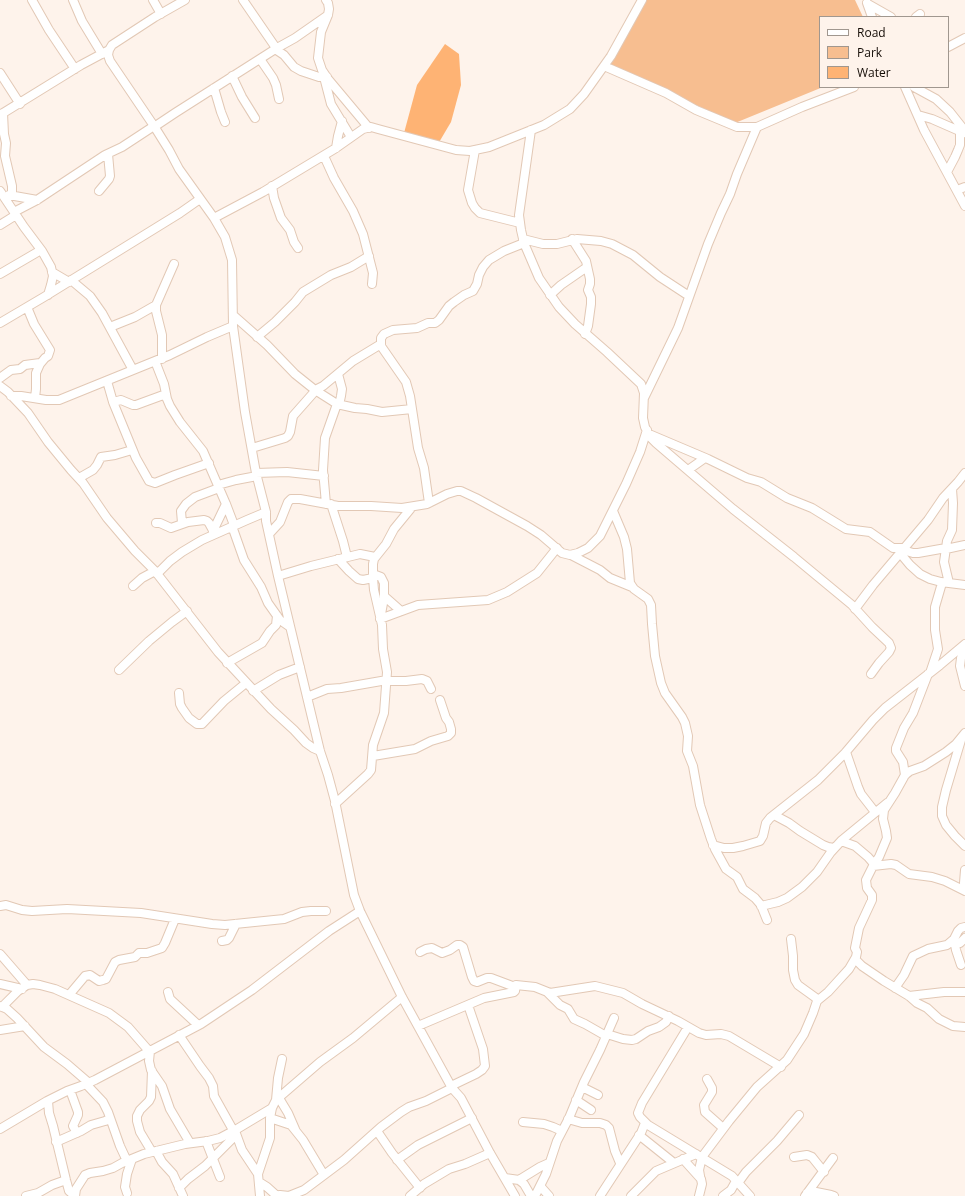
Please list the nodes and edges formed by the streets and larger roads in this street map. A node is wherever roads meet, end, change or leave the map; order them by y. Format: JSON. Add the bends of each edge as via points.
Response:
{"nodes":[{"id":1,"x":32,"y":0,"type":"edge"},
{"id":2,"x":73,"y":0,"type":"edge"},
{"id":3,"x":153,"y":0,"type":"edge"},
{"id":4,"x":184,"y":0,"type":"edge"},
{"id":5,"x":243,"y":0,"type":"edge"},
{"id":6,"x":326,"y":0,"type":"edge"},
{"id":7,"x":642,"y":0,"type":"edge"},
{"id":8,"x":867,"y":2,"type":"edge"},
{"id":9,"x":161,"y":14,"type":"junction"},
{"id":10,"x":328,"y":15,"type":"junction"},
{"id":11,"x":872,"y":16,"type":"edge"},
{"id":12,"x":889,"y":16,"type":"edge"},
{"id":13,"x":965,"y":38,"type":"edge"},
{"id":14,"x":949,"y":46,"type":"edge"},
{"id":15,"x":276,"y":49,"type":"junction"},
{"id":16,"x":106,"y":52,"type":"junction"},
{"id":17,"x":260,"y":59,"type":"junction"},
{"id":18,"x":604,"y":66,"type":"junction"},
{"id":19,"x":75,"y":69,"type":"junction"},
{"id":20,"x":0,"y":73,"type":"edge"},
{"id":21,"x":232,"y":76,"type":"junction"},
{"id":22,"x":325,"y":77,"type":"junction"},
{"id":23,"x":214,"y":88,"type":"junction"},
{"id":24,"x":851,"y":88,"type":"edge"},
{"id":25,"x":905,"y":88,"type":"edge"},
{"id":26,"x":916,"y":88,"type":"edge"},
{"id":27,"x":279,"y":99,"type":"dead end"},
{"id":28,"x":20,"y":104,"type":"junction"},
{"id":29,"x":2,"y":114,"type":"edge"},
{"id":30,"x":918,"y":115,"type":"junction"},
{"id":31,"x":255,"y":118,"type":"dead end"},
{"id":32,"x":225,"y":122,"type":"dead end"},
{"id":33,"x":342,"y":122,"type":"junction"},
{"id":34,"x":154,"y":127,"type":"junction"},
{"id":35,"x":369,"y":128,"type":"junction"},
{"id":36,"x":757,"y":128,"type":"junction"},
{"id":37,"x":531,"y":130,"type":"junction"},
{"id":38,"x":963,"y":131,"type":"edge"},
{"id":39,"x":351,"y":137,"type":"junction"},
{"id":40,"x":336,"y":148,"type":"junction"},
{"id":41,"x":475,"y":150,"type":"junction"},
{"id":42,"x":108,"y":154,"type":"junction"},
{"id":43,"x":324,"y":156,"type":"junction"},
{"id":44,"x":947,"y":172,"type":"junction"},
{"id":45,"x":272,"y":186,"type":"junction"},
{"id":46,"x":961,"y":188,"type":"edge"},
{"id":47,"x":99,"y":191,"type":"dead end"},
{"id":48,"x":1,"y":192,"type":"edge"},
{"id":49,"x":13,"y":196,"type":"junction"},
{"id":50,"x":200,"y":199,"type":"junction"},
{"id":51,"x":37,"y":200,"type":"junction"},
{"id":52,"x":965,"y":206,"type":"edge"},
{"id":53,"x":14,"y":211,"type":"junction"},
{"id":54,"x":214,"y":218,"type":"junction"},
{"id":55,"x":520,"y":223,"type":"junction"},
{"id":56,"x":0,"y":225,"type":"edge"},
{"id":57,"x":572,"y":239,"type":"junction"},
{"id":58,"x":524,"y":241,"type":"junction"},
{"id":59,"x":298,"y":248,"type":"dead end"},
{"id":60,"x":40,"y":250,"type":"junction"},
{"id":61,"x":369,"y":256,"type":"junction"},
{"id":62,"x":174,"y":264,"type":"dead end"},
{"id":63,"x":587,"y":267,"type":"junction"},
{"id":64,"x":52,"y":272,"type":"junction"},
{"id":65,"x":0,"y":274,"type":"edge"},
{"id":66,"x":70,"y":281,"type":"junction"},
{"id":67,"x":372,"y":284,"type":"dead end"},
{"id":68,"x":48,"y":295,"type":"junction"},
{"id":69,"x":550,"y":295,"type":"junction"},
{"id":70,"x":689,"y":296,"type":"junction"},
{"id":71,"x":156,"y":305,"type":"junction"},
{"id":72,"x":27,"y":308,"type":"junction"},
{"id":73,"x":232,"y":315,"type":"junction"},
{"id":74,"x":0,"y":323,"type":"edge"},
{"id":75,"x":232,"y":326,"type":"junction"},
{"id":76,"x":110,"y":327,"type":"junction"},
{"id":77,"x":585,"y":334,"type":"junction"},
{"id":78,"x":257,"y":337,"type":"junction"},
{"id":79,"x":381,"y":344,"type":"junction"},
{"id":80,"x":158,"y":360,"type":"junction"},
{"id":81,"x":40,"y":363,"type":"junction"},
{"id":82,"x":133,"y":370,"type":"junction"},
{"id":83,"x":338,"y":374,"type":"junction"},
{"id":84,"x":0,"y":378,"type":"edge"},
{"id":85,"x":107,"y":381,"type":"junction"},
{"id":86,"x":0,"y":386,"type":"edge"},
{"id":87,"x":315,"y":390,"type":"junction"},
{"id":88,"x":166,"y":394,"type":"junction"},
{"id":89,"x":11,"y":396,"type":"junction"},
{"id":90,"x":35,"y":398,"type":"junction"},
{"id":91,"x":644,"y":399,"type":"junction"},
{"id":92,"x":113,"y":402,"type":"junction"},
{"id":93,"x":338,"y":405,"type":"junction"},
{"id":94,"x":412,"y":409,"type":"junction"},
{"id":95,"x":648,"y":432,"type":"junction"},
{"id":96,"x":252,"y":448,"type":"junction"},
{"id":97,"x":132,"y":450,"type":"junction"},
{"id":98,"x":705,"y":458,"type":"junction"},
{"id":99,"x":209,"y":463,"type":"junction"},
{"id":100,"x":688,"y":470,"type":"junction"},
{"id":101,"x":965,"y":473,"type":"edge"},
{"id":102,"x":257,"y":475,"type":"junction"},
{"id":103,"x":324,"y":476,"type":"junction"},
{"id":104,"x":79,"y":478,"type":"junction"},
{"id":105,"x":219,"y":487,"type":"junction"},
{"id":106,"x":952,"y":489,"type":"junction"},
{"id":107,"x":429,"y":503,"type":"junction"},
{"id":108,"x":226,"y":504,"type":"junction"},
{"id":109,"x":328,"y":504,"type":"junction"},
{"id":110,"x":412,"y":507,"type":"junction"},
{"id":111,"x":613,"y":511,"type":"junction"},
{"id":112,"x":266,"y":512,"type":"junction"},
{"id":113,"x":220,"y":519,"type":"junction"},
{"id":114,"x":207,"y":520,"type":"junction"},
{"id":115,"x":156,"y":523,"type":"dead end"},
{"id":116,"x":182,"y":523,"type":"junction"},
{"id":117,"x":233,"y":523,"type":"junction"},
{"id":118,"x":214,"y":532,"type":"junction"},
{"id":119,"x":269,"y":534,"type":"junction"},
{"id":120,"x":965,"y":545,"type":"edge"},
{"id":121,"x":557,"y":548,"type":"junction"},
{"id":122,"x":946,"y":548,"type":"junction"},
{"id":123,"x":902,"y":550,"type":"junction"},
{"id":124,"x":571,"y":555,"type":"junction"},
{"id":125,"x":347,"y":557,"type":"junction"},
{"id":126,"x":375,"y":557,"type":"junction"},
{"id":127,"x":338,"y":559,"type":"junction"},
{"id":128,"x":156,"y":572,"type":"junction"},
{"id":129,"x":278,"y":576,"type":"junction"},
{"id":130,"x":373,"y":576,"type":"junction"},
{"id":131,"x":946,"y":583,"type":"junction"},
{"id":132,"x":965,"y":585,"type":"edge"},
{"id":133,"x":132,"y":586,"type":"dead end"},
{"id":134,"x":632,"y":587,"type":"junction"},
{"id":135,"x":384,"y":596,"type":"junction"},
{"id":136,"x":855,"y":609,"type":"junction"},
{"id":137,"x":187,"y":611,"type":"junction"},
{"id":138,"x":401,"y":611,"type":"junction"},
{"id":139,"x":277,"y":616,"type":"junction"},
{"id":140,"x":380,"y":618,"type":"junction"},
{"id":141,"x":290,"y":627,"type":"junction"},
{"id":142,"x":965,"y":644,"type":"edge"},
{"id":143,"x":965,"y":650,"type":"edge"},
{"id":144,"x":228,"y":663,"type":"junction"},
{"id":145,"x":300,"y":667,"type":"junction"},
{"id":146,"x":119,"y":670,"type":"dead end"},
{"id":147,"x":929,"y":673,"type":"junction"},
{"id":148,"x":871,"y":674,"type":"dead end"},
{"id":149,"x":386,"y":681,"type":"junction"},
{"id":150,"x":246,"y":683,"type":"junction"},
{"id":151,"x":965,"y":686,"type":"edge"},
{"id":152,"x":431,"y":689,"type":"dead end"},
{"id":153,"x":253,"y":691,"type":"junction"},
{"id":154,"x":179,"y":693,"type":"dead end"},
{"id":155,"x":307,"y":697,"type":"junction"},
{"id":156,"x":440,"y":700,"type":"dead end"},
{"id":157,"x":963,"y":739,"type":"edge"},
{"id":158,"x":320,"y":751,"type":"junction"},
{"id":159,"x":846,"y":752,"type":"junction"},
{"id":160,"x":373,"y":756,"type":"junction"},
{"id":161,"x":905,"y":776,"type":"junction"},
{"id":162,"x":889,"y":801,"type":"junction"},
{"id":163,"x":335,"y":804,"type":"junction"},
{"id":164,"x":875,"y":812,"type":"junction"},
{"id":165,"x":774,"y":815,"type":"junction"},
{"id":166,"x":841,"y":841,"type":"junction"},
{"id":167,"x":713,"y":845,"type":"junction"},
{"id":168,"x":965,"y":846,"type":"edge"},
{"id":169,"x":834,"y":848,"type":"junction"},
{"id":170,"x":863,"y":852,"type":"junction"},
{"id":171,"x":880,"y":856,"type":"junction"},
{"id":172,"x":892,"y":864,"type":"junction"},
{"id":173,"x":873,"y":865,"type":"junction"},
{"id":174,"x":965,"y":870,"type":"edge"},
{"id":175,"x":965,"y":890,"type":"edge"},
{"id":176,"x":0,"y":906,"type":"edge"},
{"id":177,"x":761,"y":906,"type":"junction"},
{"id":178,"x":326,"y":911,"type":"dead end"},
{"id":179,"x":360,"y":911,"type":"junction"},
{"id":180,"x":175,"y":919,"type":"junction"},
{"id":181,"x":767,"y":920,"type":"dead end"},
{"id":182,"x":236,"y":924,"type":"junction"},
{"id":183,"x":965,"y":927,"type":"edge"},
{"id":184,"x":965,"y":938,"type":"edge"},
{"id":185,"x":791,"y":939,"type":"dead end"},
{"id":186,"x":222,"y":941,"type":"dead end"},
{"id":187,"x":954,"y":942,"type":"junction"},
{"id":188,"x":420,"y":952,"type":"dead end"},
{"id":189,"x":0,"y":954,"type":"edge"},
{"id":190,"x":855,"y":959,"type":"junction"},
{"id":191,"x":961,"y":965,"type":"dead end"},
{"id":192,"x":0,"y":984,"type":"edge"},
{"id":193,"x":24,"y":987,"type":"junction"},
{"id":194,"x":515,"y":987,"type":"junction"},
{"id":195,"x":895,"y":988,"type":"junction"},
{"id":196,"x":168,"y":992,"type":"dead end"},
{"id":197,"x":965,"y":992,"type":"edge"},
{"id":198,"x":548,"y":993,"type":"junction"},
{"id":199,"x":69,"y":995,"type":"junction"},
{"id":200,"x":909,"y":996,"type":"junction"},
{"id":201,"x":402,"y":997,"type":"junction"},
{"id":202,"x":817,"y":1001,"type":"junction"},
{"id":203,"x":468,"y":1005,"type":"junction"},
{"id":204,"x":1,"y":1006,"type":"edge"},
{"id":205,"x":669,"y":1016,"type":"junction"},
{"id":206,"x":614,"y":1018,"type":"dead end"},
{"id":207,"x":198,"y":1025,"type":"junction"},
{"id":208,"x":25,"y":1026,"type":"junction"},
{"id":209,"x":418,"y":1026,"type":"junction"},
{"id":210,"x":688,"y":1027,"type":"junction"},
{"id":211,"x":965,"y":1027,"type":"edge"},
{"id":212,"x":0,"y":1030,"type":"edge"},
{"id":213,"x":179,"y":1035,"type":"junction"},
{"id":214,"x":607,"y":1035,"type":"junction"},
{"id":215,"x":150,"y":1051,"type":"junction"},
{"id":216,"x":282,"y":1059,"type":"dead end"},
{"id":217,"x":781,"y":1067,"type":"junction"},
{"id":218,"x":152,"y":1071,"type":"junction"},
{"id":219,"x":707,"y":1079,"type":"dead end"},
{"id":220,"x":87,"y":1083,"type":"junction"},
{"id":221,"x":451,"y":1087,"type":"junction"},
{"id":222,"x":582,"y":1087,"type":"junction"},
{"id":223,"x":70,"y":1090,"type":"junction"},
{"id":224,"x":598,"y":1095,"type":"dead end"},
{"id":225,"x":576,"y":1100,"type":"junction"},
{"id":226,"x":48,"y":1101,"type":"junction"},
{"id":227,"x":276,"y":1102,"type":"junction"},
{"id":228,"x":592,"y":1110,"type":"dead end"},
{"id":229,"x":799,"y":1115,"type":"dead end"},
{"id":230,"x":270,"y":1118,"type":"junction"},
{"id":231,"x":472,"y":1118,"type":"junction"},
{"id":232,"x":110,"y":1119,"type":"junction"},
{"id":233,"x":568,"y":1119,"type":"junction"},
{"id":234,"x":523,"y":1122,"type":"dead end"},
{"id":235,"x":4,"y":1123,"type":"edge"},
{"id":236,"x":645,"y":1123,"type":"junction"},
{"id":237,"x":723,"y":1128,"type":"junction"},
{"id":238,"x":0,"y":1129,"type":"edge"},
{"id":239,"x":296,"y":1131,"type":"junction"},
{"id":240,"x":377,"y":1131,"type":"junction"},
{"id":241,"x":562,"y":1131,"type":"junction"},
{"id":242,"x":235,"y":1132,"type":"junction"},
{"id":243,"x":76,"y":1133,"type":"junction"},
{"id":244,"x":639,"y":1135,"type":"junction"},
{"id":245,"x":206,"y":1141,"type":"junction"},
{"id":246,"x":56,"y":1142,"type":"junction"},
{"id":247,"x":190,"y":1143,"type":"junction"},
{"id":248,"x":154,"y":1151,"type":"junction"},
{"id":249,"x":490,"y":1153,"type":"junction"},
{"id":250,"x":699,"y":1156,"type":"junction"},
{"id":251,"x":794,"y":1157,"type":"dead end"},
{"id":252,"x":212,"y":1158,"type":"junction"},
{"id":253,"x":834,"y":1158,"type":"dead end"},
{"id":254,"x":683,"y":1159,"type":"junction"},
{"id":255,"x":129,"y":1160,"type":"junction"},
{"id":256,"x":397,"y":1160,"type":"junction"},
{"id":257,"x":549,"y":1163,"type":"junction"},
{"id":258,"x":620,"y":1163,"type":"junction"},
{"id":259,"x":674,"y":1163,"type":"junction"},
{"id":260,"x":824,"y":1172,"type":"junction"},
{"id":261,"x":324,"y":1175,"type":"junction"},
{"id":262,"x":700,"y":1176,"type":"junction"},
{"id":263,"x":220,"y":1177,"type":"dead end"},
{"id":264,"x":259,"y":1178,"type":"junction"},
{"id":265,"x":505,"y":1178,"type":"junction"},
{"id":266,"x":82,"y":1179,"type":"junction"},
{"id":267,"x":66,"y":1180,"type":"junction"},
{"id":268,"x":519,"y":1180,"type":"junction"},
{"id":269,"x":737,"y":1182,"type":"junction"},
{"id":270,"x":541,"y":1187,"type":"junction"},
{"id":271,"x":179,"y":1188,"type":"junction"},
{"id":272,"x":420,"y":1188,"type":"junction"},
{"id":273,"x":126,"y":1193,"type":"dead end"},
{"id":274,"x":294,"y":1195,"type":"edge"},
{"id":275,"x":806,"y":1195,"type":"edge"},
{"id":276,"x":26,"y":1196,"type":"edge"},
{"id":277,"x":75,"y":1196,"type":"edge"},
{"id":278,"x":183,"y":1196,"type":"edge"},
{"id":279,"x":260,"y":1196,"type":"edge"},
{"id":280,"x":276,"y":1196,"type":"edge"},
{"id":281,"x":410,"y":1196,"type":"edge"},
{"id":282,"x":515,"y":1196,"type":"edge"},
{"id":283,"x":531,"y":1196,"type":"edge"},
{"id":284,"x":535,"y":1196,"type":"edge"},
{"id":285,"x":549,"y":1196,"type":"edge"},
{"id":286,"x":600,"y":1196,"type":"edge"},
{"id":287,"x":631,"y":1196,"type":"edge"},
{"id":288,"x":700,"y":1196,"type":"edge"},
{"id":289,"x":723,"y":1196,"type":"edge"},
{"id":290,"x":750,"y":1196,"type":"edge"},
{"id":291,"x":834,"y":1196,"type":"edge"}],
"edges":[{"from":1,"to":19,"type":"street"},
{"from":2,"to":16,"type":"street","via":[[82,20]]},
{"from":3,"to":9,"type":"street"},
{"from":4,"to":9,"type":"street"},
{"from":5,"to":15,"type":"street"},
{"from":6,"to":10,"type":"street"},
{"from":7,"to":18,"type":"street"},
{"from":8,"to":11,"type":"street"},
{"from":8,"to":12,"type":"street"},
{"from":9,"to":16,"type":"street","via":[[112,45]]},
{"from":10,"to":15,"type":"street"},
{"from":10,"to":22,"type":"street","via":[[321,32],[318,58]]},
{"from":13,"to":14,"type":"street"},
{"from":15,"to":17,"type":"street"},
{"from":15,"to":22,"type":"street","via":[[301,72]]},
{"from":16,"to":19,"type":"street"},
{"from":16,"to":34,"type":"street"},
{"from":17,"to":21,"type":"street"},
{"from":17,"to":27,"type":"street","via":[[273,78]]},
{"from":18,"to":36,"type":"street","via":[[666,93],[722,122],[737,127]]},
{"from":18,"to":37,"type":"street","via":[[570,109]]},
{"from":19,"to":28,"type":"street"},
{"from":20,"to":28,"type":"street"},
{"from":21,"to":23,"type":"street"},
{"from":21,"to":31,"type":"street"},
{"from":22,"to":33,"type":"street","via":[[332,104]]},
{"from":22,"to":35,"type":"street"},
{"from":23,"to":32,"type":"street"},
{"from":23,"to":34,"type":"street"},
{"from":24,"to":36,"type":"street"},
{"from":25,"to":30,"type":"street"},
{"from":26,"to":38,"type":"street","via":[[947,109]]},
{"from":28,"to":29,"type":"street"},
{"from":29,"to":49,"type":"street","via":[[5,156]]},
{"from":30,"to":38,"type":"street"},
{"from":30,"to":44,"type":"street"},
{"from":33,"to":39,"type":"street"},
{"from":33,"to":40,"type":"street"},
{"from":34,"to":42,"type":"street"},
{"from":34,"to":50,"type":"street"},
{"from":35,"to":39,"type":"street"},
{"from":35,"to":41,"type":"street","via":[[456,150]]},
{"from":36,"to":70,"type":"street","via":[[710,238]]},
{"from":37,"to":41,"type":"street"},
{"from":37,"to":55,"type":"street","via":[[520,203]]},
{"from":38,"to":44,"type":"street","via":[[960,145]]},
{"from":39,"to":40,"type":"street"},
{"from":40,"to":43,"type":"street"},
{"from":41,"to":55,"type":"street","via":[[468,190],[475,208],[480,213]]},
{"from":42,"to":47,"type":"street","via":[[110,176]]},
{"from":42,"to":51,"type":"street"},
{"from":43,"to":45,"type":"street"},
{"from":43,"to":61,"type":"street","via":[[353,211]]},
{"from":44,"to":46,"type":"street"},
{"from":45,"to":54,"type":"street"},
{"from":45,"to":59,"type":"street","via":[[281,218]]},
{"from":46,"to":52,"type":"street"},
{"from":48,"to":49,"type":"street"},
{"from":48,"to":53,"type":"street"},
{"from":49,"to":51,"type":"street"},
{"from":49,"to":53,"type":"street"},
{"from":50,"to":54,"type":"street"},
{"from":50,"to":66,"type":"street"},
{"from":51,"to":53,"type":"street"},
{"from":53,"to":56,"type":"street"},
{"from":53,"to":60,"type":"street"},
{"from":54,"to":73,"type":"street","via":[[225,237],[232,260]]},
{"from":55,"to":58,"type":"street"},
{"from":57,"to":58,"type":"street","via":[[557,244]]},
{"from":57,"to":63,"type":"street"},
{"from":57,"to":70,"type":"street","via":[[601,241],[622,248]]},
{"from":58,"to":69,"type":"street","via":[[539,278]]},
{"from":58,"to":79,"type":"street","via":[[490,260],[479,275],[473,291],[449,306],[435,323],[394,330],[384,334]]},
{"from":60,"to":64,"type":"street"},
{"from":60,"to":65,"type":"street"},
{"from":61,"to":67,"type":"street","via":[[373,272]]},
{"from":61,"to":78,"type":"street","via":[[303,292]]},
{"from":62,"to":71,"type":"street"},
{"from":63,"to":69,"type":"street"},
{"from":63,"to":77,"type":"street","via":[[591,304]]},
{"from":64,"to":66,"type":"street"},
{"from":64,"to":68,"type":"street","via":[[52,285]]},
{"from":66,"to":68,"type":"street"},
{"from":66,"to":76,"type":"street","via":[[90,296]]},
{"from":68,"to":72,"type":"street"},
{"from":69,"to":77,"type":"street"},
{"from":70,"to":91,"type":"street","via":[[678,328]]},
{"from":71,"to":76,"type":"street"},
{"from":71,"to":80,"type":"street","via":[[162,335]]},
{"from":72,"to":74,"type":"street"},
{"from":72,"to":81,"type":"street","via":[[50,350],[48,356]]},
{"from":73,"to":75,"type":"street"},
{"from":73,"to":78,"type":"street"},
{"from":75,"to":80,"type":"street"},
{"from":75,"to":96,"type":"street"},
{"from":76,"to":82,"type":"street"},
{"from":77,"to":91,"type":"street","via":[[641,384]]},
{"from":78,"to":87,"type":"street"},
{"from":79,"to":83,"type":"street","via":[[353,361]]},
{"from":79,"to":94,"type":"street","via":[[406,382]]},
{"from":80,"to":82,"type":"street"},
{"from":80,"to":88,"type":"street"},
{"from":81,"to":84,"type":"street","via":[[11,370]]},
{"from":81,"to":90,"type":"street","via":[[36,373]]},
{"from":82,"to":85,"type":"street"},
{"from":83,"to":87,"type":"street"},
{"from":83,"to":93,"type":"street","via":[[342,396]]},
{"from":85,"to":90,"type":"street","via":[[59,400]]},
{"from":85,"to":92,"type":"street"},
{"from":86,"to":89,"type":"street"},
{"from":87,"to":93,"type":"street"},
{"from":87,"to":96,"type":"street","via":[[293,416],[288,436]]},
{"from":88,"to":92,"type":"street","via":[[136,405],[121,400]]},
{"from":88,"to":99,"type":"street","via":[[170,406]]},
{"from":89,"to":90,"type":"street"},
{"from":89,"to":104,"type":"street","via":[[28,413],[48,442]]},
{"from":91,"to":95,"type":"street","via":[[643,418]]},
{"from":92,"to":97,"type":"street"},
{"from":93,"to":94,"type":"street","via":[[382,412]]},
{"from":93,"to":103,"type":"street","via":[[324,438]]},
{"from":94,"to":107,"type":"street"},
{"from":95,"to":98,"type":"street"},
{"from":95,"to":100,"type":"street","via":[[656,444]]},
{"from":95,"to":111,"type":"street"},
{"from":96,"to":102,"type":"street"},
{"from":97,"to":99,"type":"street","via":[[144,474],[152,483]]},
{"from":97,"to":104,"type":"street","via":[[101,457],[97,466]]},
{"from":98,"to":100,"type":"street"},
{"from":98,"to":123,"type":"street","via":[[761,482],[846,529],[870,532],[893,548]]},
{"from":99,"to":105,"type":"street"},
{"from":100,"to":136,"type":"street"},
{"from":101,"to":106,"type":"street"},
{"from":102,"to":103,"type":"street","via":[[287,472]]},
{"from":102,"to":105,"type":"street"},
{"from":102,"to":112,"type":"street"},
{"from":103,"to":109,"type":"street"},
{"from":104,"to":128,"type":"street","via":[[107,518]]},
{"from":105,"to":108,"type":"street"},
{"from":105,"to":116,"type":"street","via":[[195,497],[186,504],[181,511]]},
{"from":106,"to":122,"type":"street","via":[[952,530]]},
{"from":106,"to":123,"type":"street"},
{"from":107,"to":110,"type":"street"},
{"from":107,"to":121,"type":"street","via":[[452,492],[461,491],[527,526]]},
{"from":108,"to":113,"type":"street"},
{"from":108,"to":117,"type":"street"},
{"from":109,"to":110,"type":"street"},
{"from":109,"to":119,"type":"street","via":[[291,499],[280,522]]},
{"from":109,"to":125,"type":"street"},
{"from":110,"to":126,"type":"street"},
{"from":111,"to":124,"type":"street","via":[[600,536],[588,548]]},
{"from":111,"to":134,"type":"street","via":[[627,549]]},
{"from":112,"to":117,"type":"street"},
{"from":112,"to":119,"type":"street"},
{"from":113,"to":114,"type":"street"},
{"from":113,"to":117,"type":"street"},
{"from":113,"to":118,"type":"street"},
{"from":114,"to":116,"type":"street"},
{"from":114,"to":118,"type":"street"},
{"from":115,"to":116,"type":"street","via":[[171,528]]},
{"from":117,"to":118,"type":"street"},
{"from":117,"to":139,"type":"street","via":[[244,560]]},
{"from":118,"to":128,"type":"street"},
{"from":119,"to":129,"type":"street"},
{"from":120,"to":122,"type":"street"},
{"from":121,"to":124,"type":"street","via":[[562,553]]},
{"from":121,"to":138,"type":"street","via":[[537,573],[507,592],[488,600],[424,604]]},
{"from":122,"to":123,"type":"street","via":[[918,553]]},
{"from":122,"to":131,"type":"street"},
{"from":123,"to":131,"type":"street","via":[[910,565],[920,574]]},
{"from":123,"to":136,"type":"street"},
{"from":124,"to":134,"type":"street","via":[[610,578]]},
{"from":125,"to":126,"type":"street","via":[[360,554]]},
{"from":125,"to":127,"type":"street"},
{"from":126,"to":130,"type":"street"},
{"from":127,"to":129,"type":"street"},
{"from":127,"to":130,"type":"street","via":[[358,579]]},
{"from":128,"to":133,"type":"street"},
{"from":128,"to":137,"type":"street"},
{"from":129,"to":141,"type":"street"},
{"from":130,"to":135,"type":"street","via":[[382,579]]},
{"from":130,"to":140,"type":"street"},
{"from":131,"to":132,"type":"street"},
{"from":131,"to":147,"type":"street","via":[[935,607],[938,649]]},
{"from":134,"to":167,"type":"street","via":[[650,602],[655,656],[661,683],[685,723],[688,736],[687,751]]},
{"from":135,"to":138,"type":"street"},
{"from":135,"to":140,"type":"street"},
{"from":136,"to":148,"type":"street","via":[[891,645],[889,652]]},
{"from":137,"to":144,"type":"street"},
{"from":137,"to":146,"type":"street","via":[[149,641]]},
{"from":138,"to":140,"type":"street"},
{"from":139,"to":141,"type":"street"},
{"from":139,"to":144,"type":"street","via":[[276,625],[262,643]]},
{"from":140,"to":149,"type":"street"},
{"from":141,"to":145,"type":"street"},
{"from":142,"to":147,"type":"street"},
{"from":143,"to":151,"type":"street","via":[[960,666]]},
{"from":144,"to":150,"type":"street"},
{"from":145,"to":153,"type":"street","via":[[279,675]]},
{"from":145,"to":155,"type":"street"},
{"from":147,"to":159,"type":"street","via":[[885,708]]},
{"from":147,"to":161,"type":"street","via":[[896,748],[903,762]]},
{"from":149,"to":152,"type":"street","via":[[422,678]]},
{"from":149,"to":155,"type":"street","via":[[327,689]]},
{"from":149,"to":160,"type":"street","via":[[384,713],[373,745]]},
{"from":150,"to":153,"type":"street"},
{"from":150,"to":154,"type":"street","via":[[202,724],[197,724],[189,718],[180,704]]},
{"from":153,"to":158,"type":"street","via":[[306,743]]},
{"from":155,"to":158,"type":"street"},
{"from":156,"to":160,"type":"street","via":[[452,729],[448,736],[415,749]]},
{"from":157,"to":161,"type":"street"},
{"from":157,"to":168,"type":"street","via":[[946,790],[942,816]]},
{"from":158,"to":163,"type":"street"},
{"from":159,"to":164,"type":"street","via":[[858,788]]},
{"from":159,"to":165,"type":"street","via":[[818,780]]},
{"from":160,"to":163,"type":"street","via":[[368,774]]},
{"from":161,"to":162,"type":"street"},
{"from":162,"to":164,"type":"street"},
{"from":162,"to":171,"type":"street","via":[[883,818],[887,838]]},
{"from":163,"to":179,"type":"street","via":[[354,895]]},
{"from":164,"to":166,"type":"street"},
{"from":165,"to":167,"type":"street","via":[[766,824],[760,840],[733,848]]},
{"from":165,"to":169,"type":"street","via":[[823,845]]},
{"from":166,"to":169,"type":"street"},
{"from":166,"to":170,"type":"street"},
{"from":167,"to":177,"type":"street","via":[[726,868]]},
{"from":169,"to":177,"type":"street","via":[[802,887],[787,898]]},
{"from":170,"to":171,"type":"street"},
{"from":170,"to":173,"type":"street"},
{"from":171,"to":172,"type":"street"},
{"from":171,"to":173,"type":"street"},
{"from":172,"to":173,"type":"street"},
{"from":172,"to":175,"type":"street","via":[[900,866],[909,874],[932,877]]},
{"from":173,"to":190,"type":"street","via":[[866,880],[872,900],[859,928]]},
{"from":174,"to":175,"type":"street"},
{"from":176,"to":180,"type":"street","via":[[32,911],[67,909],[134,912]]},
{"from":177,"to":181,"type":"street"},
{"from":178,"to":182,"type":"street","via":[[302,912],[284,919]]},
{"from":179,"to":201,"type":"street"},
{"from":179,"to":207,"type":"street","via":[[329,931],[252,990]]},
{"from":180,"to":182,"type":"street"},
{"from":180,"to":199,"type":"street","via":[[162,948],[115,962],[103,980],[99,981],[90,975],[85,976]]},
{"from":182,"to":186,"type":"street","via":[[229,938]]},
{"from":183,"to":187,"type":"street","via":[[958,931]]},
{"from":184,"to":187,"type":"street","via":[[960,943]]},
{"from":185,"to":202,"type":"street","via":[[795,980]]},
{"from":187,"to":191,"type":"street"},
{"from":187,"to":195,"type":"street","via":[[913,956]]},
{"from":188,"to":194,"type":"street","via":[[432,948],[442,953],[460,945],[463,947],[474,981],[492,978]]},
{"from":189,"to":193,"type":"street"},
{"from":190,"to":195,"type":"street"},
{"from":190,"to":202,"type":"street","via":[[849,969]]},
{"from":192,"to":193,"type":"street"},
{"from":193,"to":199,"type":"street","via":[[40,985]]},
{"from":193,"to":204,"type":"street"},
{"from":194,"to":198,"type":"street","via":[[526,986]]},
{"from":194,"to":203,"type":"street","via":[[514,992],[484,998]]},
{"from":195,"to":200,"type":"street"},
{"from":196,"to":207,"type":"street","via":[[170,999]]},
{"from":197,"to":200,"type":"street"},
{"from":198,"to":205,"type":"street","via":[[595,986],[623,993]]},
{"from":198,"to":214,"type":"street","via":[[568,1009],[574,1019]]},
{"from":199,"to":215,"type":"street","via":[[118,1019],[128,1026]]},
{"from":200,"to":211,"type":"street","via":[[939,1019],[953,1026]]},
{"from":201,"to":209,"type":"street"},
{"from":201,"to":227,"type":"street","via":[[320,1062]]},
{"from":202,"to":217,"type":"street","via":[[804,1034]]},
{"from":203,"to":209,"type":"street"},
{"from":203,"to":221,"type":"street","via":[[483,1049],[485,1066],[476,1074]]},
{"from":204,"to":208,"type":"street"},
{"from":205,"to":210,"type":"street"},
{"from":205,"to":214,"type":"street","via":[[659,1027],[636,1039]]},
{"from":206,"to":214,"type":"street"},
{"from":207,"to":213,"type":"street"},
{"from":208,"to":212,"type":"street"},
{"from":208,"to":220,"type":"street"},
{"from":209,"to":221,"type":"street"},
{"from":210,"to":217,"type":"street","via":[[698,1033],[729,1036]]},
{"from":210,"to":236,"type":"street","via":[[638,1110]]},
{"from":213,"to":215,"type":"street"},
{"from":213,"to":242,"type":"street","via":[[208,1078],[214,1096]]},
{"from":214,"to":222,"type":"street"},
{"from":215,"to":218,"type":"street"},
{"from":215,"to":220,"type":"street"},
{"from":216,"to":227,"type":"street"},
{"from":217,"to":237,"type":"street","via":[[757,1087]]},
{"from":218,"to":247,"type":"street","via":[[165,1091],[170,1109]]},
{"from":218,"to":248,"type":"street","via":[[151,1097],[140,1110],[137,1121],[140,1132]]},
{"from":219,"to":237,"type":"street","via":[[712,1092],[704,1105],[705,1112]]},
{"from":220,"to":223,"type":"street"},
{"from":220,"to":232,"type":"street","via":[[102,1102]]},
{"from":221,"to":231,"type":"street","via":[[461,1098]]},
{"from":221,"to":240,"type":"street","via":[[410,1107]]},
{"from":222,"to":224,"type":"street"},
{"from":222,"to":225,"type":"street"},
{"from":223,"to":226,"type":"street"},
{"from":223,"to":243,"type":"street","via":[[78,1112],[73,1123]]},
{"from":225,"to":228,"type":"street"},
{"from":225,"to":233,"type":"street"},
{"from":226,"to":235,"type":"street"},
{"from":226,"to":246,"type":"street"},
{"from":227,"to":230,"type":"street"},
{"from":227,"to":239,"type":"street","via":[[288,1113]]},
{"from":227,"to":242,"type":"street"},
{"from":229,"to":269,"type":"street"},
{"from":230,"to":239,"type":"street","via":[[291,1125]]},
{"from":230,"to":264,"type":"street","via":[[270,1138]]},
{"from":231,"to":249,"type":"street"},
{"from":231,"to":256,"type":"street","via":[[418,1145]]},
{"from":232,"to":243,"type":"street"},
{"from":232,"to":255,"type":"street","via":[[120,1146]]},
{"from":233,"to":241,"type":"street"},
{"from":233,"to":258,"type":"street","via":[[606,1125]]},
{"from":234,"to":241,"type":"street","via":[[553,1126]]},
{"from":235,"to":238,"type":"street"},
{"from":236,"to":244,"type":"street"},
{"from":236,"to":250,"type":"street"},
{"from":237,"to":250,"type":"street"},
{"from":239,"to":261,"type":"street"},
{"from":240,"to":256,"type":"street"},
{"from":240,"to":261,"type":"street"},
{"from":241,"to":257,"type":"street"},
{"from":242,"to":245,"type":"street"},
{"from":242,"to":252,"type":"street","via":[[227,1146]]},
{"from":242,"to":264,"type":"street","via":[[245,1156]]},
{"from":243,"to":246,"type":"street"},
{"from":244,"to":258,"type":"street"},
{"from":244,"to":259,"type":"street"},
{"from":245,"to":247,"type":"street"},
{"from":245,"to":252,"type":"street"},
{"from":246,"to":267,"type":"street"},
{"from":247,"to":248,"type":"street"},
{"from":248,"to":255,"type":"street"},
{"from":248,"to":271,"type":"street","via":[[173,1174]]},
{"from":249,"to":265,"type":"street"},
{"from":249,"to":272,"type":"street","via":[[449,1169]]},
{"from":250,"to":254,"type":"street"},
{"from":250,"to":262,"type":"street"},
{"from":250,"to":269,"type":"street","via":[[732,1176]]},
{"from":251,"to":260,"type":"street","via":[[812,1157]]},
{"from":252,"to":263,"type":"street"},
{"from":252,"to":271,"type":"street"},
{"from":253,"to":260,"type":"street"},
{"from":254,"to":259,"type":"street"},
{"from":254,"to":262,"type":"street"},
{"from":255,"to":266,"type":"street","via":[[113,1168],[85,1175]]},
{"from":255,"to":273,"type":"street"},
{"from":256,"to":272,"type":"street"},
{"from":257,"to":268,"type":"street"},
{"from":257,"to":270,"type":"street"},
{"from":258,"to":286,"type":"street"},
{"from":259,"to":287,"type":"street","via":[[656,1171]]},
{"from":260,"to":275,"type":"street"},
{"from":261,"to":274,"type":"street"},
{"from":262,"to":288,"type":"street"},
{"from":264,"to":279,"type":"street"},
{"from":264,"to":280,"type":"street"},
{"from":265,"to":268,"type":"street"},
{"from":265,"to":282,"type":"street"},
{"from":266,"to":267,"type":"street"},
{"from":266,"to":277,"type":"street"},
{"from":267,"to":276,"type":"street"},
{"from":267,"to":277,"type":"street","via":[[69,1191]]},
{"from":268,"to":283,"type":"street"},
{"from":269,"to":289,"type":"street"},
{"from":269,"to":290,"type":"street"},
{"from":270,"to":284,"type":"street"},
{"from":270,"to":285,"type":"street"},
{"from":271,"to":278,"type":"street"},
{"from":272,"to":281,"type":"street"},
{"from":274,"to":280,"type":"street"},
{"from":275,"to":291,"type":"street","via":[[816,1192]]}]}
